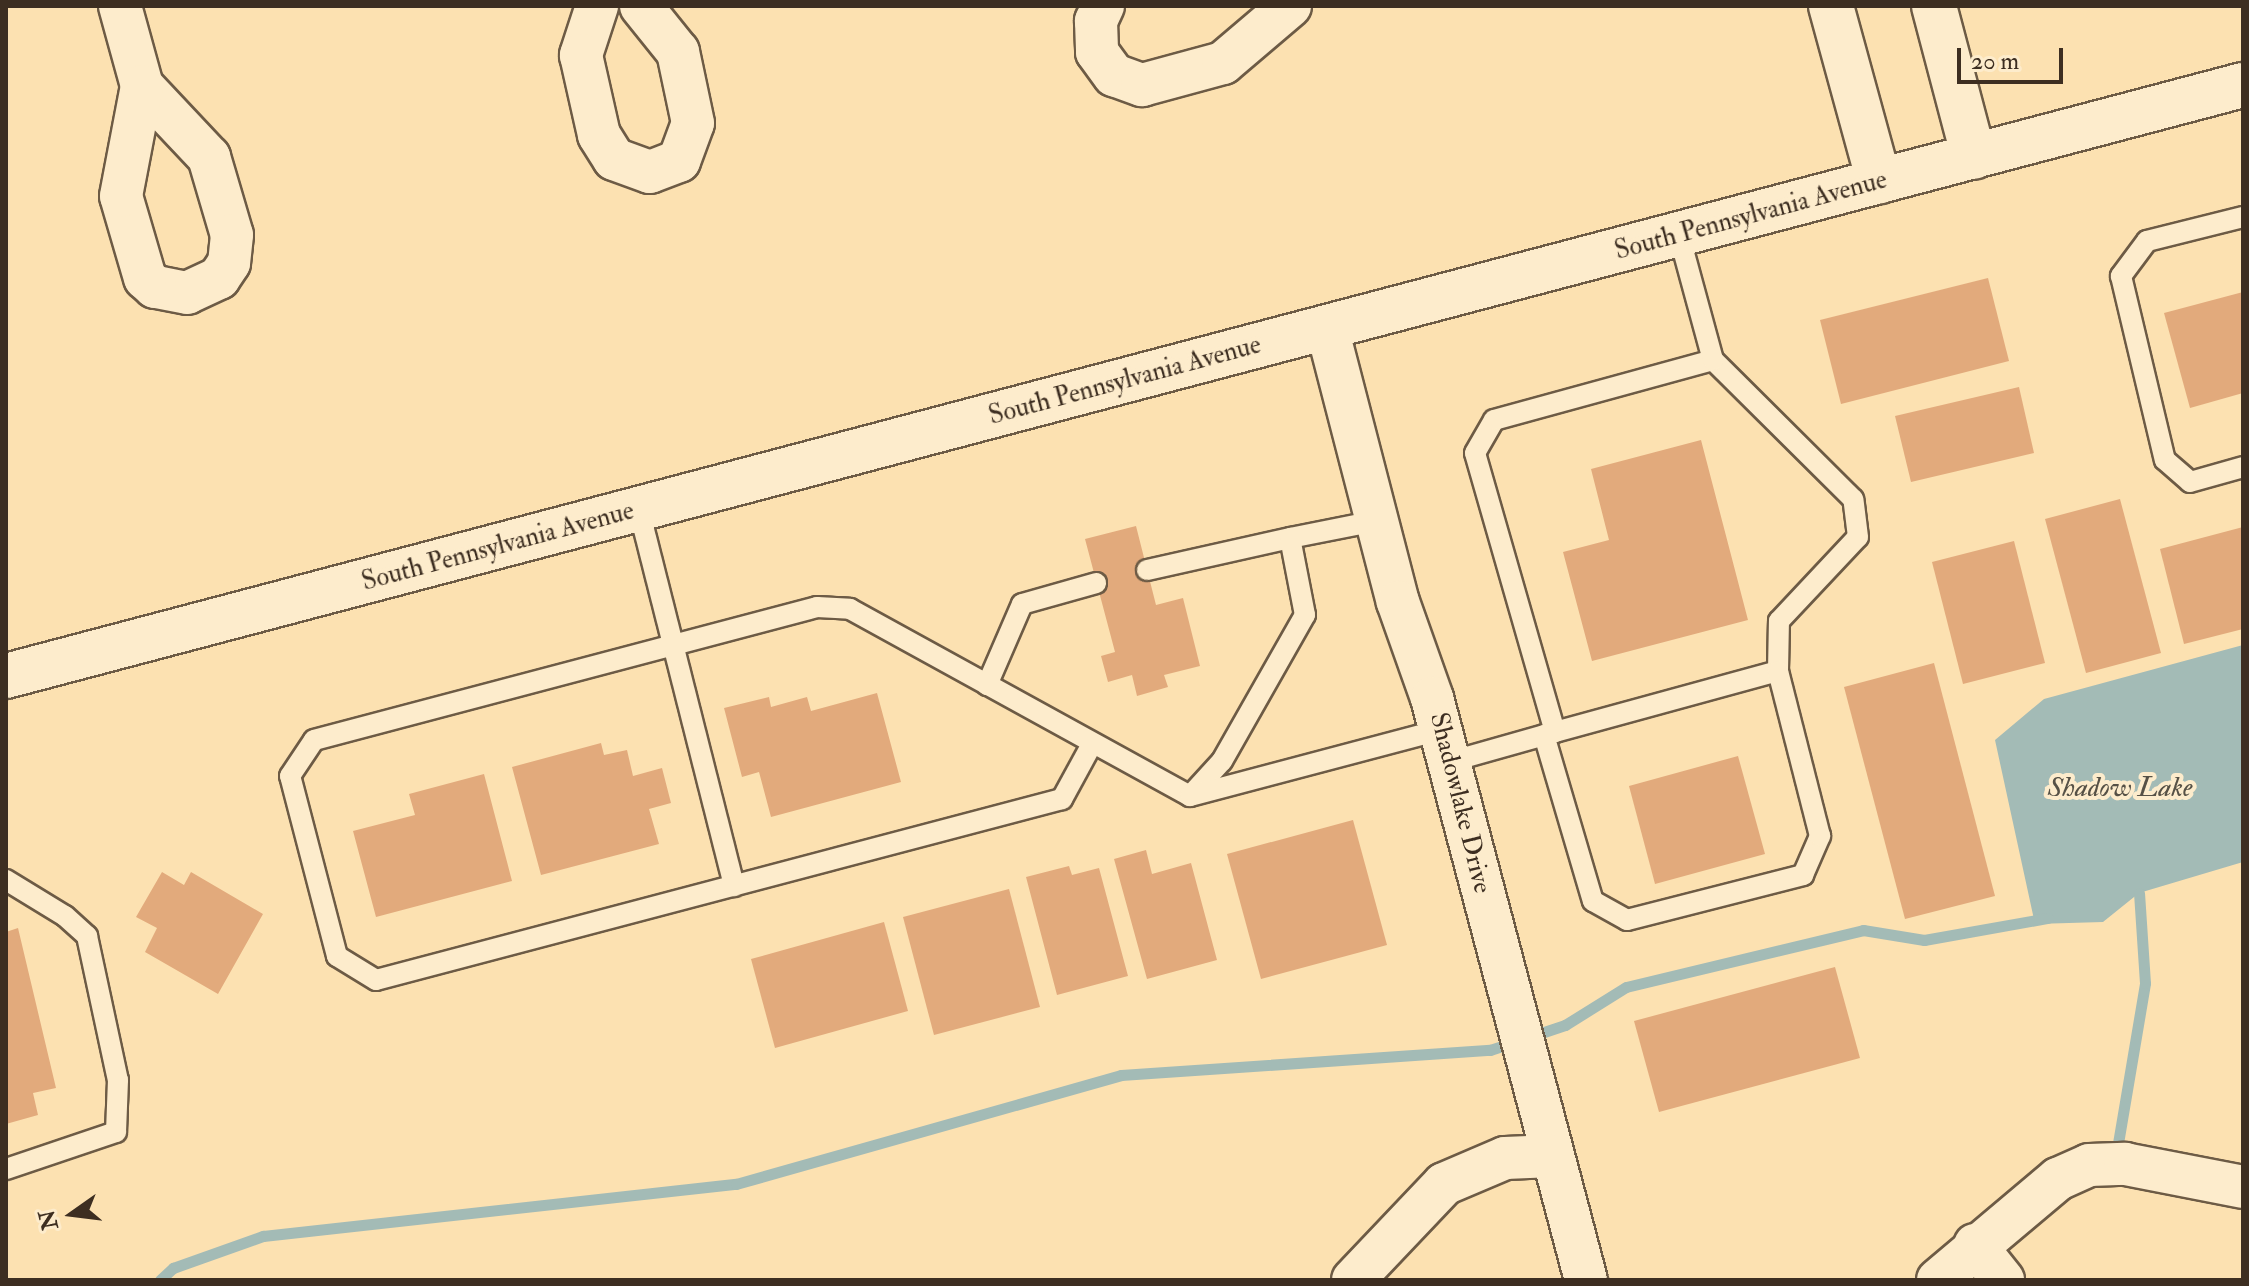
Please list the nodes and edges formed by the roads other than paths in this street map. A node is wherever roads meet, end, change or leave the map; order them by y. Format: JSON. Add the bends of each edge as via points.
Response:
{"nodes":[{"id":1,"x":120,"y":6,"type":"edge"},
{"id":2,"x":597,"y":6,"type":"edge"},
{"id":3,"x":641,"y":6,"type":"edge"},
{"id":4,"x":1103,"y":6,"type":"edge"},
{"id":5,"x":1290,"y":6,"type":"edge"},
{"id":6,"x":1831,"y":6,"type":"edge"},
{"id":7,"x":1934,"y":6,"type":"edge"},
{"id":8,"x":2243,"y":85,"type":"edge"},
{"id":9,"x":142,"y":86,"type":"dead end"},
{"id":10,"x":1974,"y":157,"type":"junction"},
{"id":11,"x":1879,"y":182,"type":"junction"},
{"id":12,"x":2243,"y":217,"type":"edge"},
{"id":13,"x":1679,"y":235,"type":"junction"},
{"id":14,"x":1327,"y":328,"type":"junction"},
{"id":15,"x":1713,"y":360,"type":"junction"},
{"id":16,"x":2243,"y":467,"type":"edge"},
{"id":17,"x":639,"y":510,"type":"junction"},
{"id":18,"x":1376,"y":521,"type":"junction"},
{"id":19,"x":1290,"y":538,"type":"junction"},
{"id":20,"x":1147,"y":570,"type":"dead end"},
{"id":21,"x":1096,"y":583,"type":"dead end"},
{"id":22,"x":672,"y":645,"type":"junction"},
{"id":23,"x":1778,"y":671,"type":"junction"},
{"id":24,"x":6,"y":676,"type":"edge"},
{"id":25,"x":987,"y":685,"type":"junction"},
{"id":26,"x":1550,"y":733,"type":"junction"},
{"id":27,"x":1092,"y":744,"type":"junction"},
{"id":28,"x":1445,"y":746,"type":"junction"},
{"id":29,"x":1190,"y":796,"type":"junction"},
{"id":30,"x":6,"y":880,"type":"edge"},
{"id":31,"x":734,"y":886,"type":"junction"},
{"id":32,"x":1553,"y":1156,"type":"junction"},
{"id":33,"x":6,"y":1169,"type":"edge"},
{"id":34,"x":2243,"y":1187,"type":"edge"},
{"id":35,"x":1975,"y":1245,"type":"junction"},
{"id":36,"x":1353,"y":1280,"type":"edge"},
{"id":37,"x":1586,"y":1280,"type":"edge"},
{"id":38,"x":1938,"y":1280,"type":"edge"},
{"id":39,"x":2003,"y":1280,"type":"edge"}],
"edges":[{"from":1,"to":9,"type":"street"},
{"from":2,"to":3,"type":"street","via":[[581,55],[599,135],[614,159],[650,172],[671,168],[686,151],[692,110],[678,52]]},
{"from":4,"to":5,"type":"street","via":[[1096,21],[1097,52],[1114,75],[1142,85],[1223,63]]},
{"from":6,"to":11,"type":"main road"},
{"from":7,"to":10,"type":"main road"},
{"from":8,"to":10,"type":"main road","name":"South Pennsylvania Avenue"},
{"from":10,"to":11,"type":"main road","name":"South Pennsylvania Avenue"},
{"from":11,"to":13,"type":"main road","name":"South Pennsylvania Avenue"},
{"from":12,"to":16,"type":"lane","via":[[2147,241],[2121,276],[2165,460],[2190,482]]},
{"from":13,"to":14,"type":"main road","name":"South Pennsylvania Avenue"},
{"from":13,"to":15,"type":"lane"},
{"from":14,"to":17,"type":"main road","name":"South Pennsylvania Avenue"},
{"from":14,"to":18,"type":"street","name":"Shadowlake Drive"},
{"from":15,"to":23,"type":"lane","via":[[1853,499],[1858,537],[1779,621]]},
{"from":15,"to":26,"type":"lane","via":[[1494,420],[1475,453]]},
{"from":17,"to":22,"type":"lane"},
{"from":17,"to":24,"type":"main road","name":"South Pennsylvania Avenue"},
{"from":18,"to":19,"type":"lane"},
{"from":18,"to":28,"type":"street","name":"Shadowlake Drive"},
{"from":19,"to":20,"type":"lane"},
{"from":19,"to":29,"type":"lane","via":[[1305,615],[1222,761]]},
{"from":21,"to":25,"type":"lane","via":[[1022,604]]},
{"from":22,"to":25,"type":"lane","via":[[817,607],[850,609]]},
{"from":22,"to":31,"type":"lane"},
{"from":22,"to":31,"type":"lane","via":[[314,740],[290,776],[337,956],[376,980]]},
{"from":23,"to":26,"type":"lane"},
{"from":23,"to":26,"type":"lane","via":[[1820,836],[1803,875],[1627,920],[1604,908],[1593,901]]},
{"from":25,"to":27,"type":"lane"},
{"from":26,"to":28,"type":"lane"},
{"from":27,"to":29,"type":"lane"},
{"from":27,"to":31,"type":"lane","via":[[1062,799]]},
{"from":28,"to":29,"type":"lane"},
{"from":28,"to":32,"type":"street","name":"Shadowlake Drive"},
{"from":30,"to":33,"type":"lane","via":[[87,936],[118,1080],[116,1132]]},
{"from":32,"to":36,"type":"street","via":[[1505,1158],[1444,1184]]},
{"from":32,"to":37,"type":"street","name":"Shadowlake Drive"},
{"from":34,"to":35,"type":"street","via":[[2125,1164],[2089,1165],[2058,1179]]},
{"from":35,"to":38,"type":"street"},
{"from":35,"to":39,"type":"street"}]}
